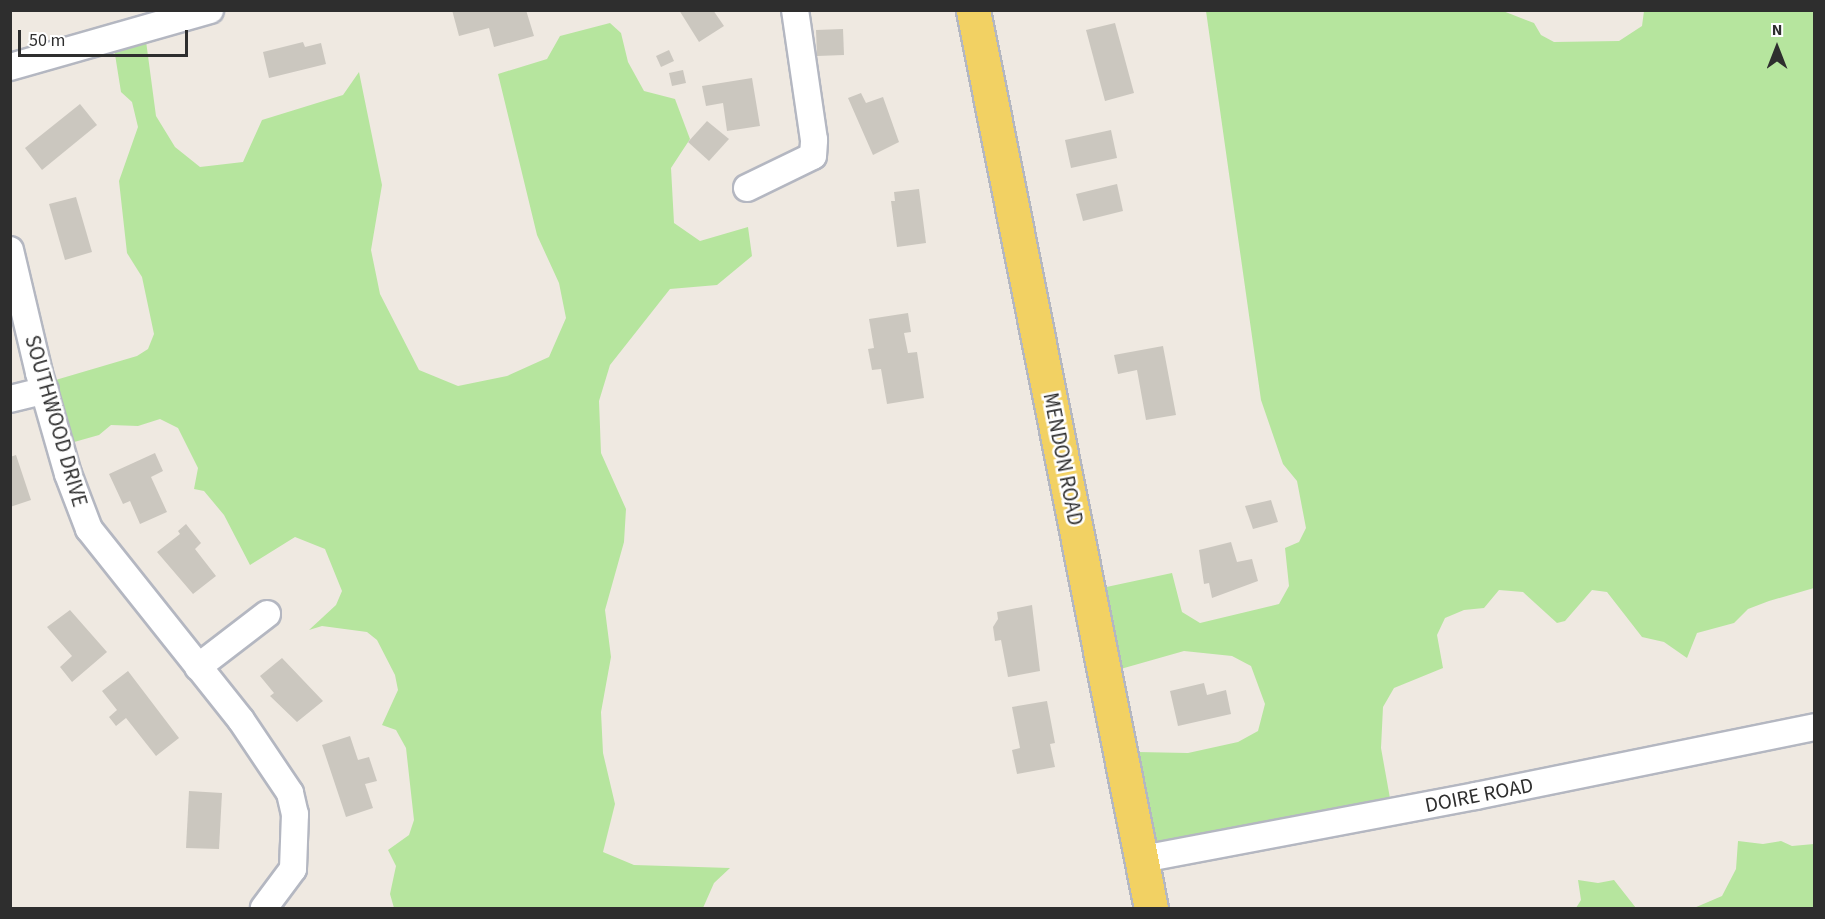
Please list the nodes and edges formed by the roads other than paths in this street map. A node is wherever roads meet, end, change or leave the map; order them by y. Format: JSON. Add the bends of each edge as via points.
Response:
{"nodes":[{"id":1,"x":210,"y":10,"type":"edge"},
{"id":2,"x":795,"y":10,"type":"edge"},
{"id":3,"x":973,"y":10,"type":"edge"},
{"id":4,"x":10,"y":67,"type":"edge"},
{"id":5,"x":747,"y":188,"type":"dead end"},
{"id":6,"x":10,"y":250,"type":"edge"},
{"id":7,"x":45,"y":390,"type":"junction"},
{"id":8,"x":10,"y":399,"type":"edge"},
{"id":9,"x":267,"y":614,"type":"dead end"},
{"id":10,"x":198,"y":667,"type":"junction"},
{"id":11,"x":1815,"y":727,"type":"edge"},
{"id":12,"x":1142,"y":859,"type":"junction"},
{"id":13,"x":264,"y":909,"type":"edge"},
{"id":14,"x":1151,"y":909,"type":"edge"}],
"edges":[{"from":1,"to":4,"type":"street"},
{"from":2,"to":5,"type":"street","via":[[813,156]]},
{"from":3,"to":12,"type":"main road","name":"MENDON ROAD"},
{"from":6,"to":7,"type":"street","name":"SOUTHWOOD DRIVE"},
{"from":7,"to":8,"type":"street"},
{"from":7,"to":10,"type":"street","name":"SOUTHWOOD DRIVE","via":[[68,474],[89,529]]},
{"from":9,"to":10,"type":"street"},
{"from":10,"to":13,"type":"street","name":"SOUTHWOOD DRIVE","via":[[278,773],[295,814],[293,869]]},
{"from":11,"to":12,"type":"street","name":"DOIRE ROAD"},
{"from":12,"to":14,"type":"main road","name":"MENDON ROAD"}]}
